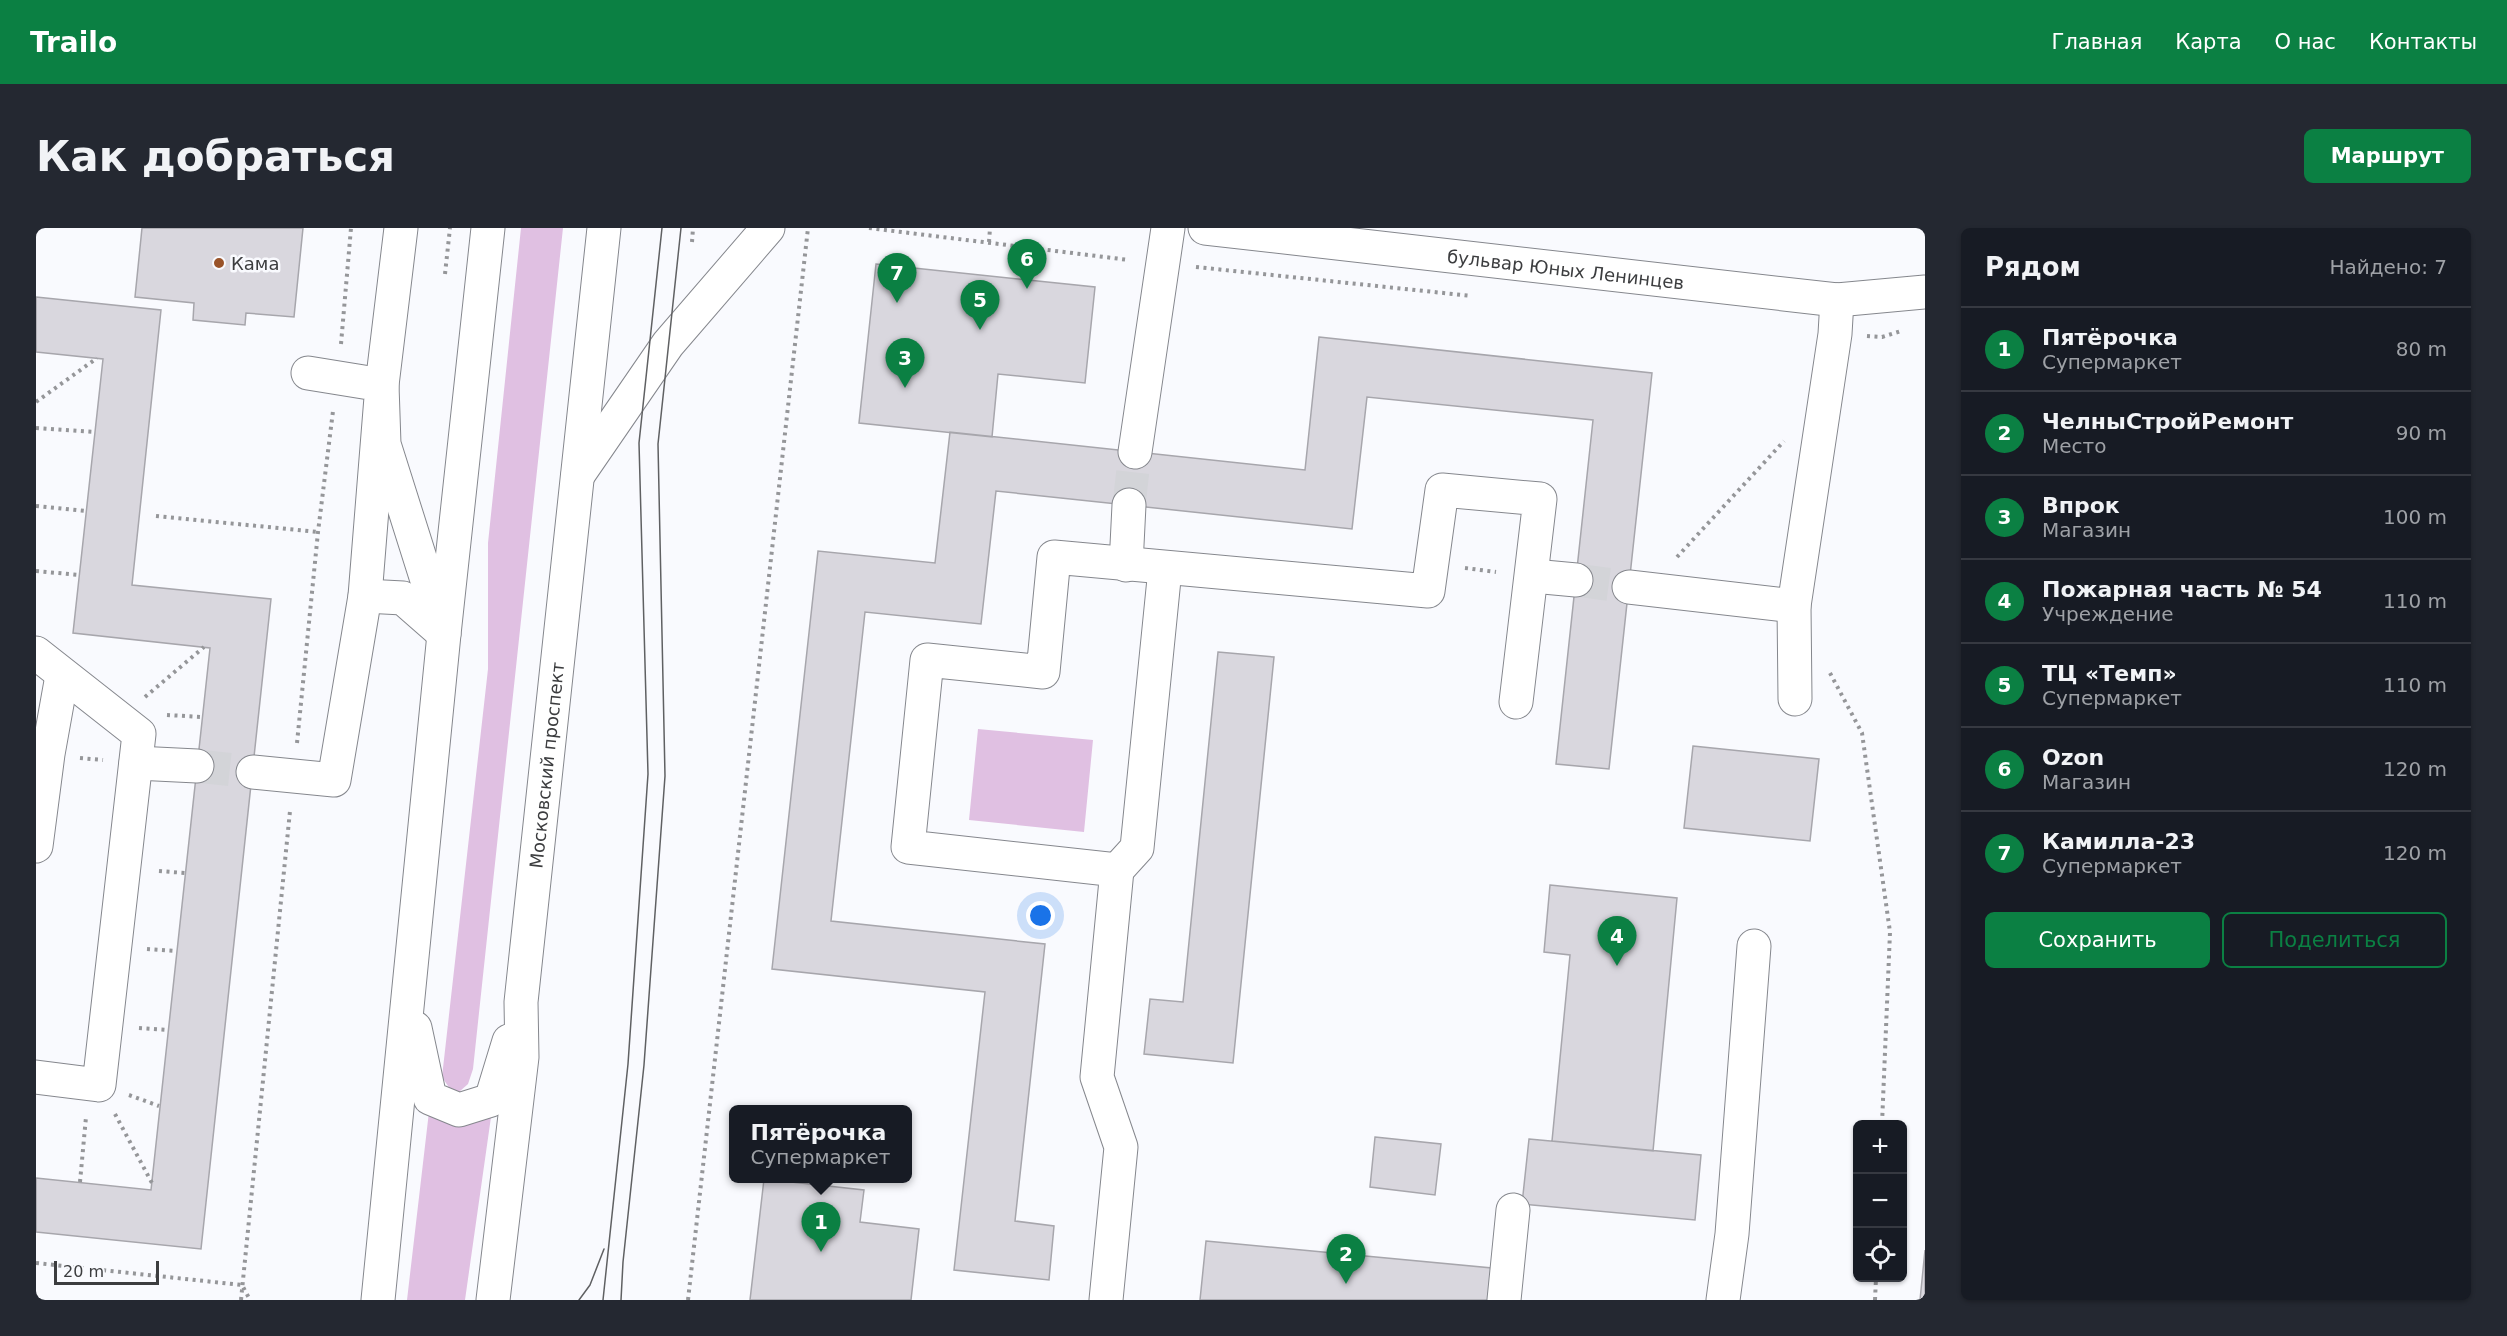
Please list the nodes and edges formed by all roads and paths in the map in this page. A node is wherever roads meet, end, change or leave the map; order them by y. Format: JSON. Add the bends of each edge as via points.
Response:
{"nodes":[{"id":1,"x":401,"y":228,"type":"edge"},
{"id":2,"x":450,"y":228,"type":"edge"},
{"id":3,"x":488,"y":228,"type":"edge"},
{"id":4,"x":604,"y":228,"type":"edge"},
{"id":5,"x":693,"y":228,"type":"edge"},
{"id":6,"x":768,"y":228,"type":"edge"},
{"id":7,"x":808,"y":228,"type":"edge"},
{"id":8,"x":990,"y":228,"type":"edge"},
{"id":9,"x":1168,"y":228,"type":"edge"},
{"id":10,"x":1205,"y":228,"type":"edge"},
{"id":11,"x":692,"y":242,"type":"dead end"},
{"id":12,"x":989,"y":243,"type":"dead end"},
{"id":13,"x":445,"y":274,"type":"dead end"},
{"id":14,"x":1925,"y":292,"type":"edge"},
{"id":15,"x":1837,"y":300,"type":"junction"},
{"id":16,"x":97,"y":358,"type":"dead end"},
{"id":17,"x":308,"y":373,"type":"dead end"},
{"id":18,"x":382,"y":385,"type":"junction"},
{"id":19,"x":36,"y":402,"type":"edge"},
{"id":20,"x":36,"y":428,"type":"edge"},
{"id":21,"x":94,"y":432,"type":"dead end"},
{"id":22,"x":1784,"y":440,"type":"dead end"},
{"id":23,"x":1135,"y":453,"type":"tunnel mouth"},
{"id":24,"x":578,"y":475,"type":"junction"},
{"id":25,"x":1129,"y":505,"type":"tunnel mouth"},
{"id":26,"x":36,"y":506,"type":"edge"},
{"id":27,"x":86,"y":511,"type":"dead end"},
{"id":28,"x":156,"y":516,"type":"dead end"},
{"id":29,"x":318,"y":532,"type":"dead end"},
{"id":30,"x":1432,"y":564,"type":"junction"},
{"id":31,"x":1126,"y":565,"type":"junction"},
{"id":32,"x":1165,"y":569,"type":"junction"},
{"id":33,"x":36,"y":571,"type":"edge"},
{"id":34,"x":79,"y":575,"type":"dead end"},
{"id":35,"x":1533,"y":576,"type":"junction"},
{"id":36,"x":1576,"y":580,"type":"tunnel mouth"},
{"id":37,"x":1638,"y":588,"type":"joint"},
{"id":38,"x":365,"y":596,"type":"junction"},
{"id":39,"x":1794,"y":606,"type":"junction"},
{"id":40,"x":444,"y":634,"type":"junction"},
{"id":41,"x":204,"y":647,"type":"dead end"},
{"id":42,"x":36,"y":653,"type":"edge"},
{"id":43,"x":1828,"y":669,"type":"dead end"},
{"id":44,"x":62,"y":676,"type":"junction"},
{"id":45,"x":1795,"y":699,"type":"dead end"},
{"id":46,"x":1516,"y":702,"type":"dead end"},
{"id":47,"x":119,"y":719,"type":"junction"},
{"id":48,"x":48,"y":754,"type":"junction"},
{"id":49,"x":136,"y":764,"type":"junction"},
{"id":50,"x":196,"y":766,"type":"tunnel mouth"},
{"id":51,"x":253,"y":772,"type":"tunnel mouth"},
{"id":52,"x":36,"y":846,"type":"edge"},
{"id":53,"x":1117,"y":870,"type":"junction"},
{"id":54,"x":1754,"y":946,"type":"dead end"},
{"id":55,"x":409,"y":999,"type":"junction"},
{"id":56,"x":521,"y":1002,"type":"junction"},
{"id":57,"x":36,"y":1077,"type":"edge"},
{"id":58,"x":94,"y":1084,"type":"junction"},
{"id":59,"x":1882,"y":1120,"type":"edge"},
{"id":60,"x":80,"y":1182,"type":"dead end"},
{"id":61,"x":152,"y":1183,"type":"dead end"},
{"id":62,"x":1513,"y":1210,"type":"dead end"},
{"id":63,"x":36,"y":1263,"type":"edge"},
{"id":64,"x":1876,"y":1282,"type":"edge"},
{"id":65,"x":250,"y":1300,"type":"edge"},
{"id":66,"x":378,"y":1300,"type":"edge"},
{"id":67,"x":493,"y":1300,"type":"edge"},
{"id":68,"x":688,"y":1300,"type":"edge"},
{"id":69,"x":1106,"y":1300,"type":"edge"},
{"id":70,"x":1504,"y":1300,"type":"edge"},
{"id":71,"x":1723,"y":1300,"type":"edge"},
{"id":72,"x":1875,"y":1300,"type":"edge"}],
"edges":[{"from":1,"to":18,"type":"main road"},
{"from":2,"to":13,"type":"path"},
{"from":3,"to":40,"type":"main road"},
{"from":4,"to":24,"type":"main road","name":"Московский проспект"},
{"from":5,"to":11,"type":"path"},
{"from":6,"to":24,"type":"main road","via":[[668,344]]},
{"from":7,"to":68,"type":"path"},
{"from":8,"to":12,"type":"path"},
{"from":9,"to":23,"type":"main road"},
{"from":10,"to":15,"type":"main road","name":"бульвар Юных Ленинцев"},
{"from":14,"to":15,"type":"main road","name":"бульвар Юных Ленинцев"},
{"from":15,"to":39,"type":"main road"},
{"from":16,"to":19,"type":"path"},
{"from":17,"to":18,"type":"main road"},
{"from":18,"to":38,"type":"main road"},
{"from":18,"to":40,"type":"main road","via":[[384,444]]},
{"from":20,"to":21,"type":"path"},
{"from":22,"to":37,"type":"path"},
{"from":24,"to":56,"type":"main road","name":"Московский проспект"},
{"from":25,"to":31,"type":"main road"},
{"from":26,"to":27,"type":"path"},
{"from":28,"to":29,"type":"path"},
{"from":30,"to":32,"type":"main road","via":[[1428,591]]},
{"from":30,"to":35,"type":"path"},
{"from":30,"to":35,"type":"main road","via":[[1442,490],[1540,499]]},
{"from":31,"to":32,"type":"main road"},
{"from":31,"to":53,"type":"main road","via":[[1054,557],[1043,672],[927,660],[908,847]]},
{"from":32,"to":53,"type":"main road","via":[[1137,848]]},
{"from":33,"to":34,"type":"path"},
{"from":35,"to":36,"type":"main road"},
{"from":35,"to":46,"type":"main road"},
{"from":37,"to":39,"type":"main road"},
{"from":38,"to":40,"type":"main road","via":[[403,598]]},
{"from":38,"to":51,"type":"main road","via":[[334,780]]},
{"from":39,"to":45,"type":"main road"},
{"from":40,"to":55,"type":"main road"},
{"from":41,"to":47,"type":"path"},
{"from":42,"to":44,"type":"main road"},
{"from":43,"to":59,"type":"path","via":[[1862,733],[1890,932]]},
{"from":44,"to":47,"type":"main road"},
{"from":44,"to":48,"type":"main road"},
{"from":47,"to":49,"type":"main road","via":[[139,734]]},
{"from":48,"to":49,"type":"path"},
{"from":48,"to":52,"type":"main road"},
{"from":49,"to":50,"type":"main road"},
{"from":49,"to":58,"type":"main road"},
{"from":53,"to":69,"type":"main road","via":[[1097,1077],[1121,1147]]},
{"from":54,"to":71,"type":"main road","via":[[1732,1234]]},
{"from":55,"to":56,"type":"main road","via":[[430,1098],[459,1110],[491,1100]]},
{"from":55,"to":66,"type":"main road"},
{"from":56,"to":67,"type":"main road","name":"Московский проспект","via":[[522,1058]]},
{"from":57,"to":58,"type":"main road"},
{"from":58,"to":60,"type":"path"},
{"from":58,"to":61,"type":"path"},
{"from":62,"to":70,"type":"main road"},
{"from":63,"to":65,"type":"path","via":[[242,1285]]},
{"from":64,"to":72,"type":"path"}]}
